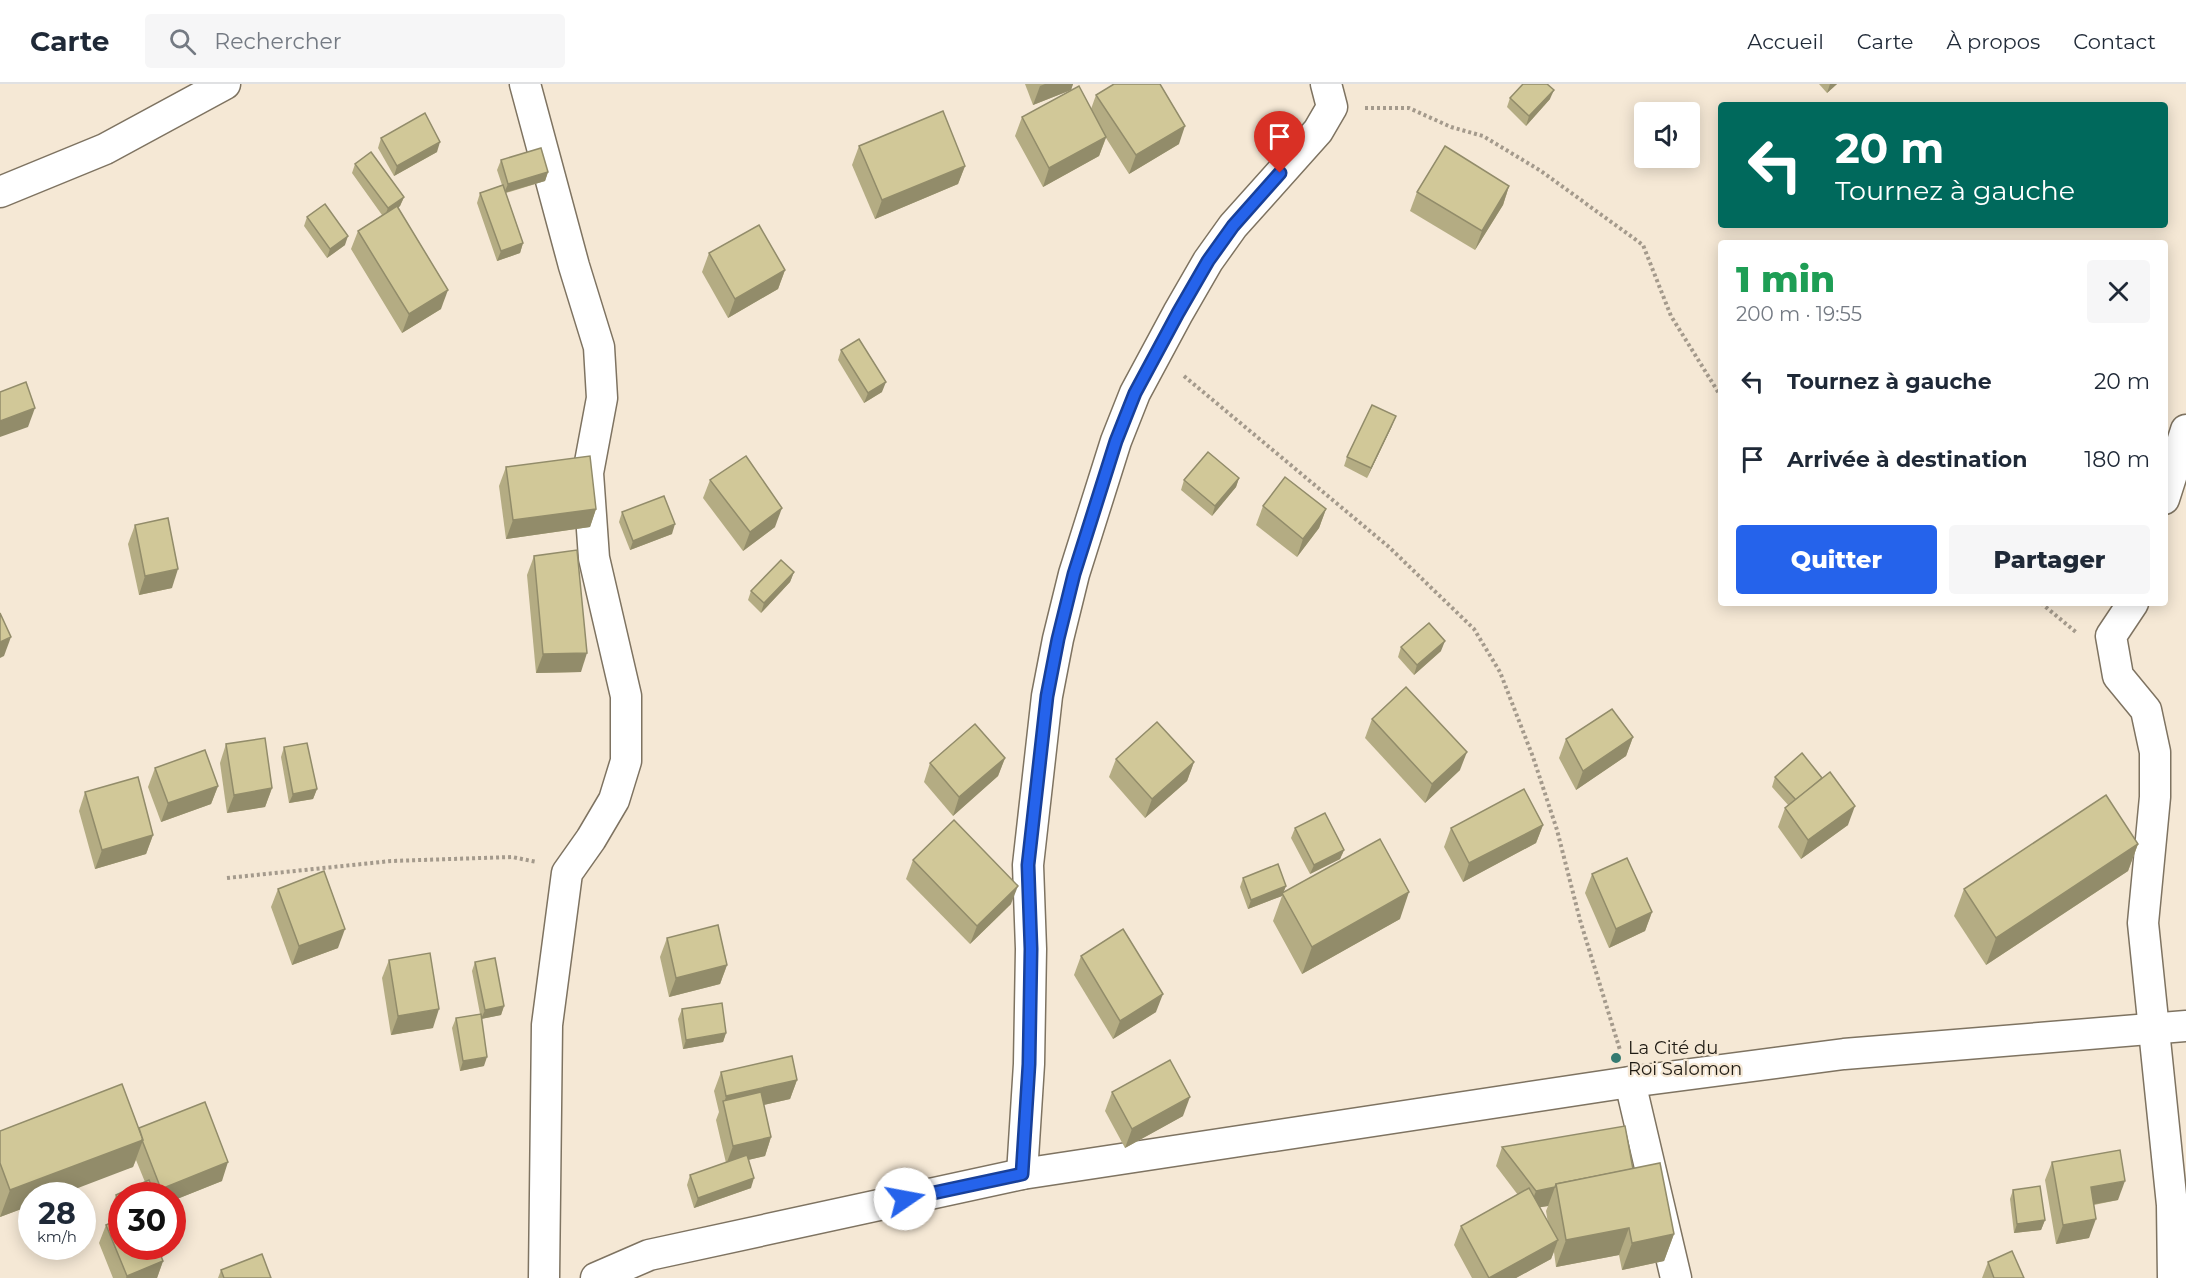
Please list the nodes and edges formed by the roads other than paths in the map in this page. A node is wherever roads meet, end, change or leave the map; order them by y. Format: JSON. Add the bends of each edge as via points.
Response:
{"nodes":[{"id":1,"x":225,"y":84,"type":"edge"},
{"id":2,"x":525,"y":84,"type":"edge"},
{"id":3,"x":1329,"y":96,"type":"edge"},
{"id":4,"x":0,"y":192,"type":"edge"},
{"id":5,"x":2186,"y":430,"type":"edge"},
{"id":6,"x":2168,"y":486,"type":"edge"},
{"id":7,"x":2131,"y":606,"type":"edge"},
{"id":8,"x":2186,"y":1026,"type":"edge"},
{"id":9,"x":2154,"y":1030,"type":"junction"},
{"id":10,"x":1630,"y":1082,"type":"junction"},
{"id":11,"x":1022,"y":1174,"type":"junction"},
{"id":12,"x":652,"y":1266,"type":"edge"},
{"id":13,"x":544,"y":1278,"type":"edge"},
{"id":14,"x":596,"y":1278,"type":"edge"},
{"id":15,"x":1676,"y":1278,"type":"edge"},
{"id":16,"x":2172,"y":1278,"type":"edge"}],
"edges":[{"from":1,"to":4,"type":"street","via":[[105,149]]},
{"from":2,"to":13,"type":"street","via":[[599,347],[602,398],[588,473],[593,548],[626,696],[626,761],[614,800],[567,873],[547,1025]]},
{"from":3,"to":11,"type":"street","via":[[1318,131],[1233,226],[1208,261],[1156,353],[1135,393],[1074,574],[1047,696],[1028,865],[1029,1064]]},
{"from":5,"to":6,"type":"street"},
{"from":7,"to":9,"type":"street","via":[[2111,636],[2118,676],[2145,710],[2155,752],[2155,797],[2143,923]]},
{"from":8,"to":9,"type":"street"},
{"from":9,"to":10,"type":"street","via":[[1844,1054]]},
{"from":9,"to":16,"type":"street","via":[[2172,1205]]},
{"from":10,"to":11,"type":"street"},
{"from":10,"to":15,"type":"street"},
{"from":11,"to":12,"type":"street"},
{"from":12,"to":14,"type":"street"}]}
